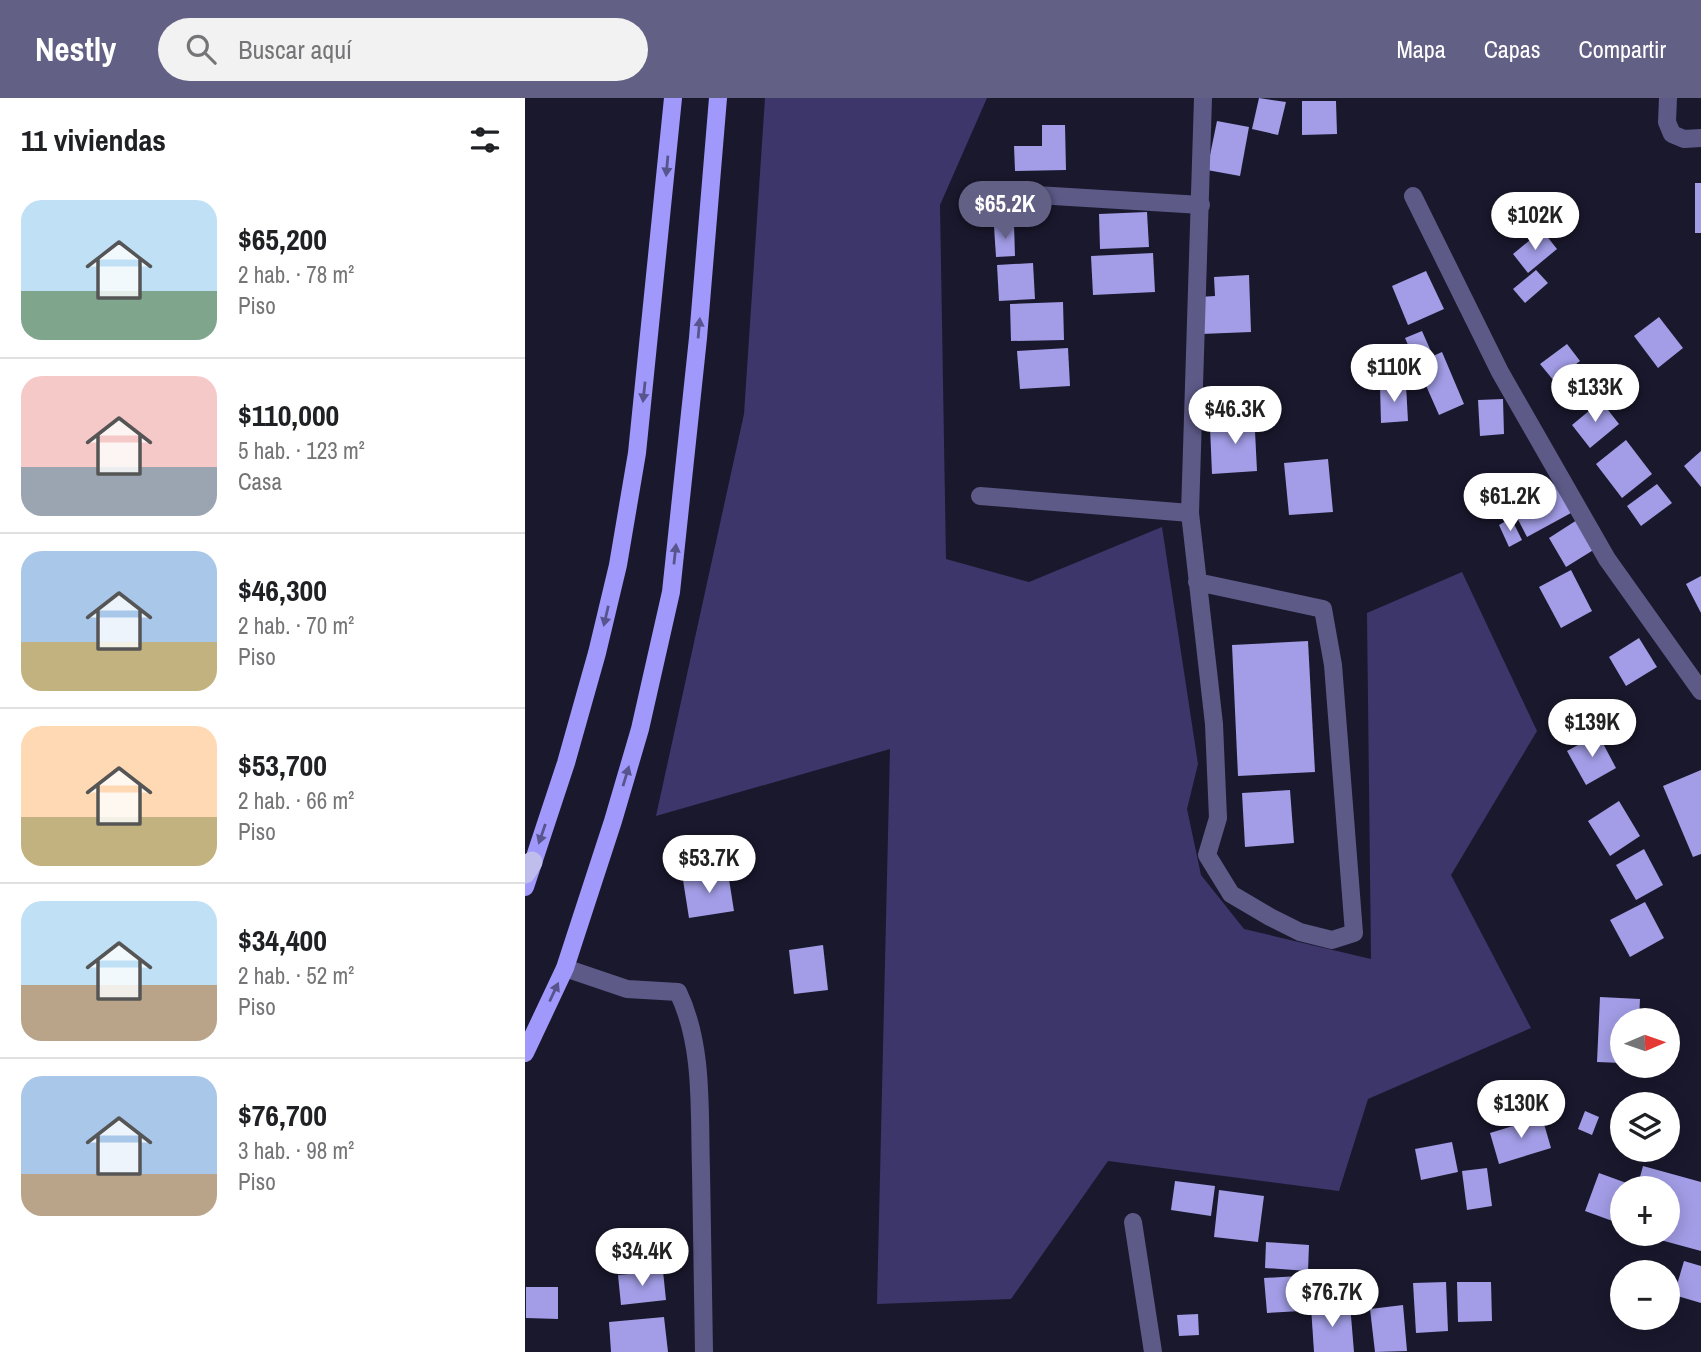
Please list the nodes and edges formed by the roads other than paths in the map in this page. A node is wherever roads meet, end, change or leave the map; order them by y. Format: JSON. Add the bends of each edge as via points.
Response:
{"nodes":[{"id":1,"x":673,"y":98,"type":"edge"},
{"id":2,"x":718,"y":98,"type":"edge"},
{"id":3,"x":1203,"y":98,"type":"edge"},
{"id":4,"x":1668,"y":98,"type":"edge"},
{"id":5,"x":1701,"y":138,"type":"edge"},
{"id":6,"x":1005,"y":193,"type":"dead end"},
{"id":7,"x":1413,"y":196,"type":"dead end"},
{"id":8,"x":1201,"y":205,"type":"junction"},
{"id":9,"x":980,"y":496,"type":"dead end"},
{"id":10,"x":1190,"y":513,"type":"junction"},
{"id":11,"x":1197,"y":582,"type":"junction"},
{"id":12,"x":1701,"y":691,"type":"edge"},
{"id":13,"x":529,"y":867,"type":"edge"},
{"id":14,"x":525,"y":887,"type":"edge"},
{"id":15,"x":565,"y":968,"type":"junction"},
{"id":16,"x":525,"y":1054,"type":"edge"},
{"id":17,"x":1133,"y":1222,"type":"dead end"},
{"id":18,"x":704,"y":1352,"type":"edge"},
{"id":19,"x":1153,"y":1352,"type":"edge"}],
"edges":[{"from":1,"to":13,"type":"main road","one_way":true,"via":[[637,453],[618,565],[566,763]]},
{"from":15,"to":2,"type":"main road","one_way":true,"via":[[640,729],[671,592]]},
{"from":3,"to":8,"type":"street"},
{"from":4,"to":5,"type":"street","via":[[1667,122],[1672,134]]},
{"from":6,"to":8,"type":"street"},
{"from":7,"to":12,"type":"street","via":[[1500,372],[1607,559]]},
{"from":8,"to":10,"type":"street"},
{"from":9,"to":10,"type":"street"},
{"from":10,"to":11,"type":"street"},
{"from":11,"to":11,"type":"street","via":[[1214,724],[1218,818],[1207,855],[1231,894],[1270,917],[1300,932],[1332,940],[1354,933],[1334,678],[1323,609]]},
{"from":13,"to":14,"type":"main road"},
{"from":16,"to":15,"type":"main road","one_way":true},
{"from":15,"to":18,"type":"street","via":[[628,989],[678,992],[685,1007],[699,1095]]},
{"from":17,"to":19,"type":"street"}]}
